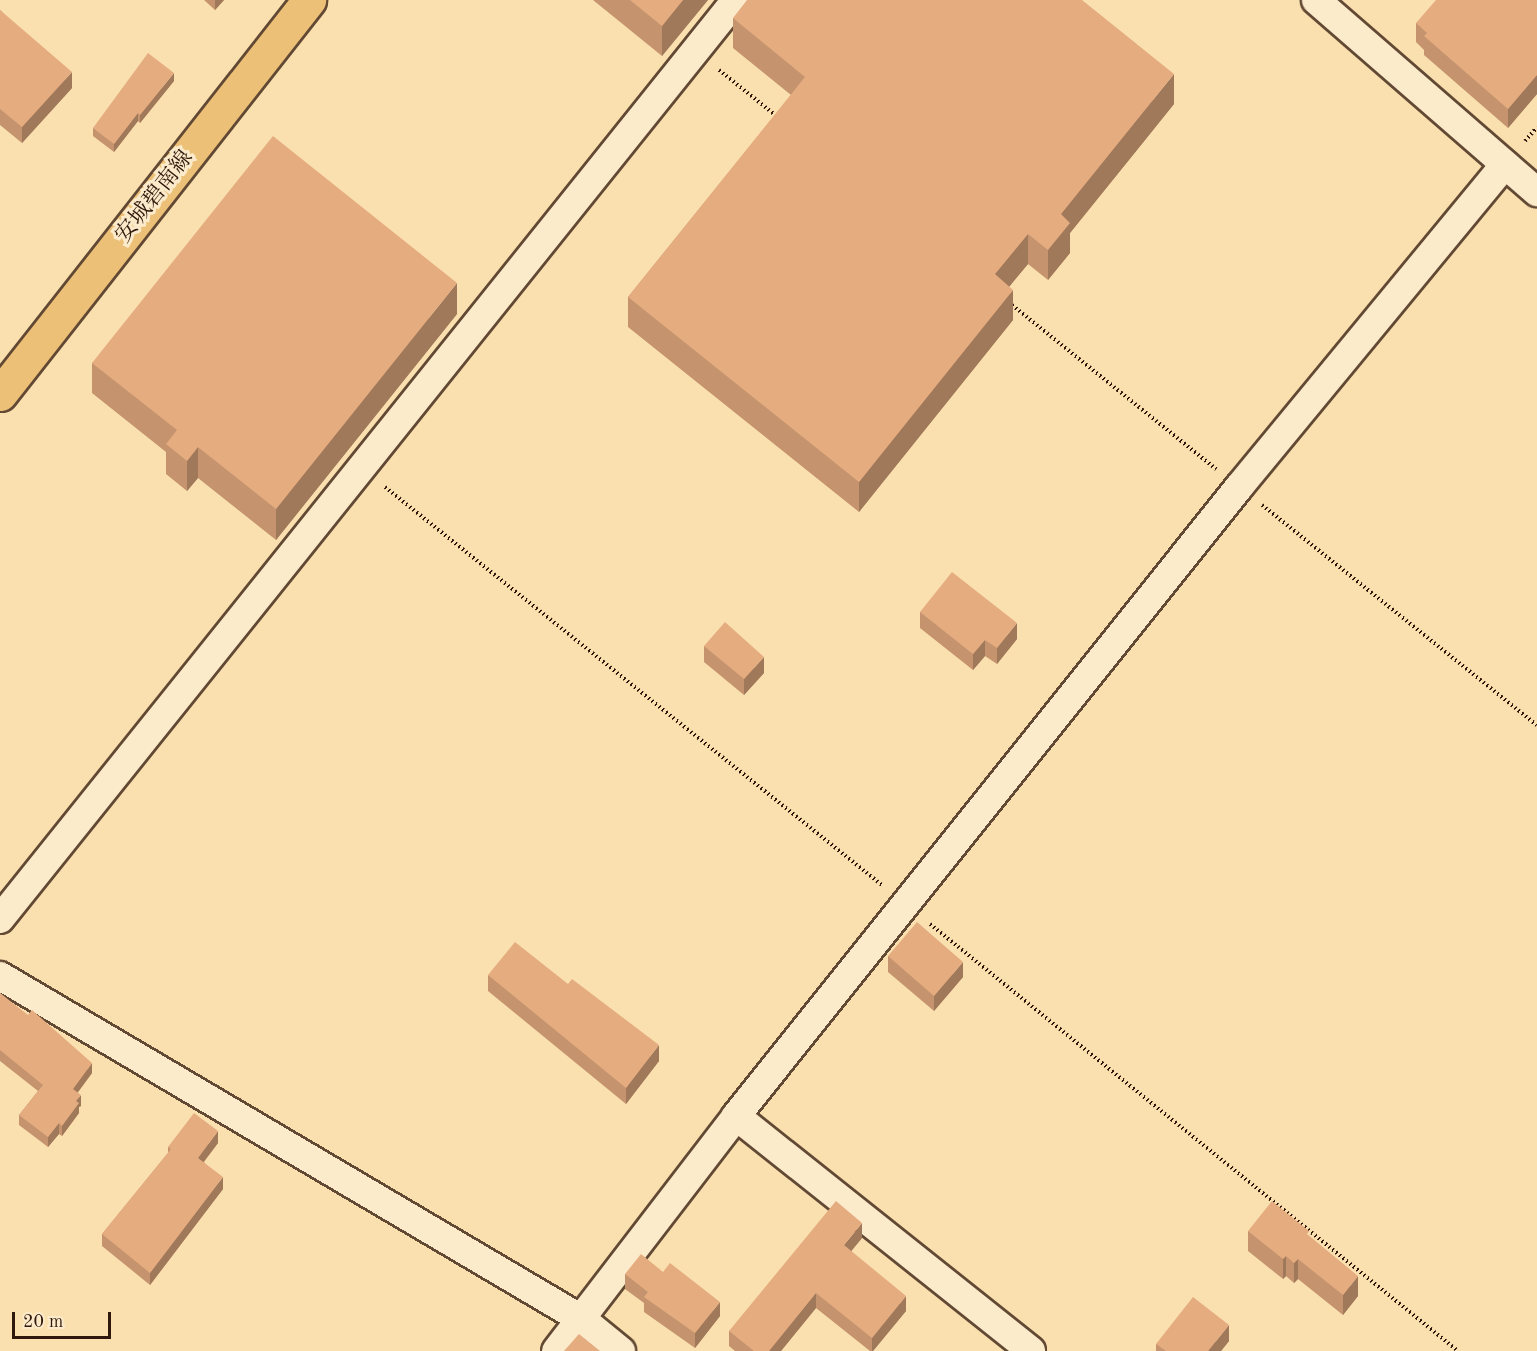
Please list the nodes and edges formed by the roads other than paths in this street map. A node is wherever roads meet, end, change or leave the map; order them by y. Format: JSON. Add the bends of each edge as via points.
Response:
{"nodes":[{"id":1,"x":309,"y":0,"type":"edge"},
{"id":2,"x":736,"y":0,"type":"edge"},
{"id":3,"x":1316,"y":0,"type":"edge"},
{"id":4,"x":1505,"y":164,"type":"junction"},
{"id":5,"x":1537,"y":192,"type":"edge"},
{"id":6,"x":0,"y":393,"type":"edge"},
{"id":7,"x":0,"y":919,"type":"edge"},
{"id":8,"x":0,"y":975,"type":"edge"},
{"id":9,"x":736,"y":1116,"type":"junction"},
{"id":10,"x":583,"y":1320,"type":"junction"},
{"id":11,"x":556,"y":1351,"type":"edge"},
{"id":12,"x":621,"y":1351,"type":"edge"},
{"id":13,"x":1031,"y":1351,"type":"edge"}],
"edges":[{"from":1,"to":6,"type":"main road","name":"安城碧南線"},
{"from":2,"to":7,"type":"street"},
{"from":3,"to":4,"type":"street"},
{"from":4,"to":5,"type":"street"},
{"from":4,"to":9,"type":"street","via":[[1239,487]]},
{"from":8,"to":10,"type":"street"},
{"from":9,"to":10,"type":"street"},
{"from":9,"to":13,"type":"street"},
{"from":10,"to":11,"type":"street"},
{"from":10,"to":12,"type":"street"}]}
